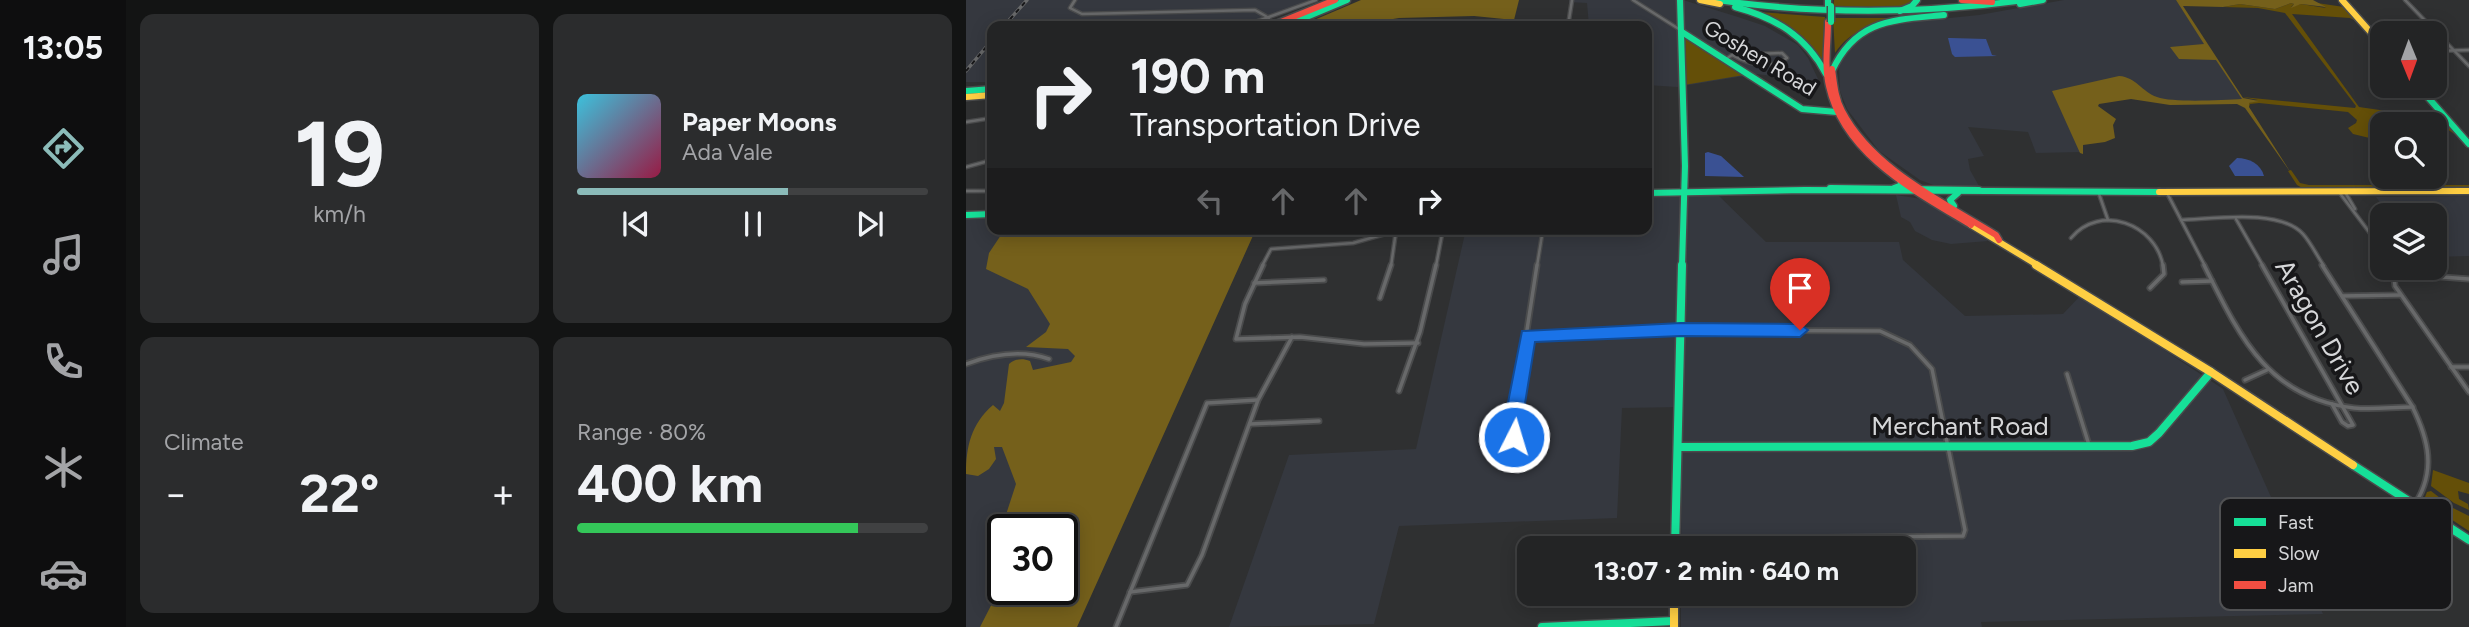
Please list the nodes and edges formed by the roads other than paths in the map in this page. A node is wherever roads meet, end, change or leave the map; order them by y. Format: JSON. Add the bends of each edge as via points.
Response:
{"nodes":[{"id":1,"x":1075,"y":0,"type":"edge"},
{"id":2,"x":1316,"y":0,"type":"edge"},
{"id":3,"x":1335,"y":0,"type":"edge"},
{"id":4,"x":1347,"y":0,"type":"edge"},
{"id":5,"x":1573,"y":0,"type":"edge"},
{"id":6,"x":1633,"y":0,"type":"edge"},
{"id":7,"x":1700,"y":0,"type":"edge"},
{"id":8,"x":1917,"y":0,"type":"edge"},
{"id":9,"x":1962,"y":0,"type":"edge"},
{"id":10,"x":2008,"y":0,"type":"edge"},
{"id":11,"x":2025,"y":0,"type":"edge"},
{"id":12,"x":2043,"y":0,"type":"edge"},
{"id":13,"x":2342,"y":0,"type":"edge"},
{"id":14,"x":2405,"y":0,"type":"edge"},
{"id":15,"x":1680,"y":1,"type":"edge"},
{"id":16,"x":1720,"y":2,"type":"edge"},
{"id":17,"x":1830,"y":3,"type":"edge"},
{"id":18,"x":1955,"y":13,"type":"junction"},
{"id":19,"x":1860,"y":14,"type":"junction"},
{"id":20,"x":1269,"y":21,"type":"edge"},
{"id":21,"x":1272,"y":21,"type":"edge"},
{"id":22,"x":1273,"y":21,"type":"edge"},
{"id":23,"x":1297,"y":21,"type":"edge"},
{"id":24,"x":1570,"y":21,"type":"edge"},
{"id":25,"x":1682,"y":31,"type":"junction"},
{"id":26,"x":2370,"y":32,"type":"edge"},
{"id":27,"x":2469,"y":50,"type":"edge"},
{"id":28,"x":2447,"y":51,"type":"edge"},
{"id":29,"x":2454,"y":51,"type":"junction"},
{"id":30,"x":1729,"y":57,"type":"junction"},
{"id":31,"x":2469,"y":66,"type":"edge"},
{"id":32,"x":1830,"y":76,"type":"junction"},
{"id":33,"x":987,"y":89,"type":"edge"},
{"id":34,"x":966,"y":91,"type":"edge"},
{"id":35,"x":987,"y":95,"type":"edge"},
{"id":36,"x":966,"y":97,"type":"edge"},
{"id":37,"x":2429,"y":98,"type":"edge"},
{"id":38,"x":1837,"y":112,"type":"junction"},
{"id":39,"x":987,"y":119,"type":"edge"},
{"id":40,"x":966,"y":122,"type":"edge"},
{"id":41,"x":2469,"y":144,"type":"edge"},
{"id":42,"x":987,"y":161,"type":"edge"},
{"id":43,"x":966,"y":167,"type":"edge"},
{"id":44,"x":1895,"y":174,"type":"junction"},
{"id":45,"x":1894,"y":188,"type":"junction"},
{"id":46,"x":1805,"y":190,"type":"junction"},
{"id":47,"x":1924,"y":190,"type":"junction"},
{"id":48,"x":966,"y":191,"type":"edge"},
{"id":49,"x":987,"y":191,"type":"edge"},
{"id":50,"x":1982,"y":191,"type":"junction"},
{"id":51,"x":2098,"y":191,"type":"junction"},
{"id":52,"x":2166,"y":191,"type":"junction"},
{"id":53,"x":2341,"y":191,"type":"junction"},
{"id":54,"x":2469,"y":191,"type":"edge"},
{"id":55,"x":1685,"y":192,"type":"junction"},
{"id":56,"x":1652,"y":193,"type":"edge"},
{"id":57,"x":1958,"y":193,"type":"junction"},
{"id":58,"x":1957,"y":210,"type":"junction"},
{"id":59,"x":987,"y":214,"type":"edge"},
{"id":60,"x":966,"y":215,"type":"edge"},
{"id":61,"x":2236,"y":219,"type":"junction"},
{"id":62,"x":2108,"y":220,"type":"junction"},
{"id":63,"x":2181,"y":220,"type":"junction"},
{"id":64,"x":2370,"y":232,"type":"edge"},
{"id":65,"x":1381,"y":235,"type":"edge"},
{"id":66,"x":1395,"y":235,"type":"edge"},
{"id":67,"x":1442,"y":235,"type":"edge"},
{"id":68,"x":1542,"y":235,"type":"edge"},
{"id":69,"x":1377,"y":236,"type":"joint"},
{"id":70,"x":2071,"y":238,"type":"dead end"},
{"id":71,"x":1999,"y":240,"type":"junction"},
{"id":72,"x":2447,"y":277,"type":"edge"},
{"id":73,"x":2469,"y":279,"type":"edge"},
{"id":74,"x":1324,"y":280,"type":"dead end"},
{"id":75,"x":2394,"y":280,"type":"edge"},
{"id":76,"x":2212,"y":281,"type":"junction"},
{"id":77,"x":2182,"y":282,"type":"dead end"},
{"id":78,"x":1254,"y":283,"type":"junction"},
{"id":79,"x":2150,"y":288,"type":"dead end"},
{"id":80,"x":2400,"y":295,"type":"junction"},
{"id":81,"x":2342,"y":296,"type":"junction"},
{"id":82,"x":1380,"y":298,"type":"dead end"},
{"id":83,"x":1681,"y":330,"type":"junction"},
{"id":84,"x":1528,"y":336,"type":"junction"},
{"id":85,"x":1292,"y":337,"type":"junction"},
{"id":86,"x":1418,"y":343,"type":"junction"},
{"id":87,"x":1049,"y":359,"type":"dead end"},
{"id":88,"x":966,"y":364,"type":"edge"},
{"id":89,"x":2451,"y":367,"type":"junction"},
{"id":90,"x":2469,"y":367,"type":"edge"},
{"id":91,"x":2267,"y":370,"type":"junction"},
{"id":92,"x":2211,"y":372,"type":"junction"},
{"id":93,"x":2067,"y":374,"type":"dead end"},
{"id":94,"x":2245,"y":380,"type":"dead end"},
{"id":95,"x":1399,"y":391,"type":"dead end"},
{"id":96,"x":2469,"y":392,"type":"edge"},
{"id":97,"x":1258,"y":400,"type":"junction"},
{"id":98,"x":2332,"y":404,"type":"junction"},
{"id":99,"x":2344,"y":407,"type":"junction"},
{"id":100,"x":2413,"y":407,"type":"junction"},
{"id":101,"x":1319,"y":421,"type":"dead end"},
{"id":102,"x":1250,"y":424,"type":"junction"},
{"id":103,"x":1678,"y":447,"type":"junction"},
{"id":104,"x":1948,"y":447,"type":"junction"},
{"id":105,"x":2089,"y":447,"type":"junction"},
{"id":106,"x":1528,"y":449,"type":"dead end"},
{"id":107,"x":2404,"y":498,"type":"edge"},
{"id":108,"x":2420,"y":498,"type":"edge"},
{"id":109,"x":2452,"y":529,"type":"edge"},
{"id":110,"x":1675,"y":536,"type":"edge"},
{"id":111,"x":1916,"y":537,"type":"edge"},
{"id":112,"x":2469,"y":540,"type":"edge"},
{"id":113,"x":1130,"y":592,"type":"junction"},
{"id":114,"x":1674,"y":606,"type":"edge"},
{"id":115,"x":1674,"y":624,"type":"edge"},
{"id":116,"x":1115,"y":627,"type":"edge"},
{"id":117,"x":1542,"y":627,"type":"edge"}],
"edges":[{"from":1,"to":20,"type":"street","via":[[1070,8],[1082,14],[1255,10]]},
{"from":2,"to":21,"type":"street"},
{"from":3,"to":22,"type":"main road"},
{"from":4,"to":23,"type":"main road"},
{"from":5,"to":24,"type":"street"},
{"from":6,"to":25,"type":"street","name":"Goshen Road"},
{"from":7,"to":16,"type":"main road"},
{"from":8,"to":19,"type":"main road","via":[[1902,10]]},
{"from":9,"to":10,"type":"main road"},
{"from":11,"to":19,"type":"main road","via":[[1939,12]]},
{"from":12,"to":18,"type":"main road"},
{"from":13,"to":26,"type":"main road"},
{"from":14,"to":29,"type":"street"},
{"from":15,"to":25,"type":"main road"},
{"from":16,"to":18,"type":"main road","via":[[1840,17]]},
{"from":16,"to":19,"type":"main road"},
{"from":16,"to":32,"type":"main road","via":[[1761,14],[1797,33]]},
{"from":17,"to":32,"type":"main road","bridge":true},
{"from":18,"to":32,"type":"main road","via":[[1889,21],[1863,30],[1840,47]]},
{"from":25,"to":30,"type":"main road","name":"Goshen Road"},
{"from":25,"to":55,"type":"main road"},
{"from":27,"to":29,"type":"street"},
{"from":28,"to":29,"type":"street"},
{"from":29,"to":31,"type":"street"},
{"from":30,"to":30,"type":"street","via":[[1782,53],[1787,58],[1780,63],[1745,63]]},
{"from":30,"to":38,"type":"main road","name":"Goshen Road","via":[[1802,108]]},
{"from":32,"to":38,"type":"main road"},
{"from":32,"to":47,"type":"main road","via":[[1838,103],[1862,140]]},
{"from":33,"to":34,"type":"main road"},
{"from":35,"to":36,"type":"main road"},
{"from":37,"to":41,"type":"main road"},
{"from":38,"to":44,"type":"main road","via":[[1857,141]]},
{"from":39,"to":40,"type":"street"},
{"from":42,"to":43,"type":"street"},
{"from":44,"to":45,"type":"main road","via":[[1902,183]]},
{"from":44,"to":47,"type":"main road"},
{"from":45,"to":46,"type":"main road"},
{"from":45,"to":47,"type":"main road"},
{"from":46,"to":47,"type":"main road"},
{"from":46,"to":55,"type":"main road"},
{"from":47,"to":50,"type":"main road"},
{"from":47,"to":57,"type":"main road"},
{"from":47,"to":58,"type":"main road"},
{"from":47,"to":71,"type":"main road"},
{"from":48,"to":49,"type":"street"},
{"from":50,"to":51,"type":"main road"},
{"from":50,"to":57,"type":"main road"},
{"from":51,"to":52,"type":"main road"},
{"from":51,"to":62,"type":"street"},
{"from":52,"to":53,"type":"main road"},
{"from":52,"to":63,"type":"street"},
{"from":53,"to":54,"type":"main road"},
{"from":53,"to":64,"type":"street"},
{"from":55,"to":56,"type":"main road"},
{"from":55,"to":83,"type":"main road"},
{"from":57,"to":58,"type":"main road","via":[[1951,200]]},
{"from":58,"to":71,"type":"main road"},
{"from":59,"to":60,"type":"main road"},
{"from":61,"to":63,"type":"street"},
{"from":61,"to":81,"type":"street","via":[[2283,221],[2303,234]]},
{"from":61,"to":99,"type":"street","name":"Aragon Drive"},
{"from":62,"to":70,"type":"street","via":[[2086,223]]},
{"from":62,"to":79,"type":"street","via":[[2140,230],[2160,250],[2164,274]]},
{"from":63,"to":76,"type":"street"},
{"from":65,"to":69,"type":"street"},
{"from":66,"to":82,"type":"street","via":[[1391,268]]},
{"from":67,"to":86,"type":"street"},
{"from":68,"to":84,"type":"street"},
{"from":69,"to":78,"type":"street","via":[[1353,243],[1271,249]]},
{"from":71,"to":92,"type":"main road"},
{"from":72,"to":73,"type":"street"},
{"from":74,"to":78,"type":"street"},
{"from":75,"to":80,"type":"street"},
{"from":76,"to":77,"type":"street"},
{"from":76,"to":91,"type":"street","via":[[2247,348]]},
{"from":78,"to":85,"type":"street","via":[[1236,339]]},
{"from":80,"to":81,"type":"street"},
{"from":80,"to":89,"type":"street"},
{"from":81,"to":100,"type":"street"},
{"from":83,"to":84,"type":"street"},
{"from":83,"to":103,"type":"main road"},
{"from":83,"to":104,"type":"street","via":[[1880,331],[1907,342],[1932,369]]},
{"from":84,"to":106,"type":"street","via":[[1512,428],[1516,442]]},
{"from":85,"to":86,"type":"street","via":[[1364,344]]},
{"from":85,"to":97,"type":"street"},
{"from":86,"to":95,"type":"street"},
{"from":87,"to":88,"type":"street","via":[[1003,355]]},
{"from":89,"to":90,"type":"street"},
{"from":89,"to":96,"type":"street"},
{"from":91,"to":94,"type":"street"},
{"from":91,"to":98,"type":"street"},
{"from":92,"to":105,"type":"main road","name":"Merchant Road","via":[[2148,442]]},
{"from":92,"to":107,"type":"main road"},
{"from":93,"to":105,"type":"street"},
{"from":97,"to":102,"type":"street"},
{"from":97,"to":113,"type":"street","via":[[1207,404]]},
{"from":98,"to":99,"type":"street"},
{"from":98,"to":99,"type":"street","name":"Aragon Drive","via":[[2344,424],[2352,426]]},
{"from":99,"to":100,"type":"street"},
{"from":100,"to":108,"type":"street","via":[[2430,456],[2428,480]]},
{"from":101,"to":102,"type":"street"},
{"from":102,"to":113,"type":"street","via":[[1188,585]]},
{"from":103,"to":104,"type":"main road","name":"Merchant Road"},
{"from":103,"to":110,"type":"main road"},
{"from":104,"to":105,"type":"main road","name":"Merchant Road"},
{"from":104,"to":111,"type":"street","via":[[1963,536]]},
{"from":109,"to":112,"type":"main road"},
{"from":113,"to":116,"type":"street"},
{"from":114,"to":115,"type":"main road"},
{"from":115,"to":117,"type":"main road"}]}
